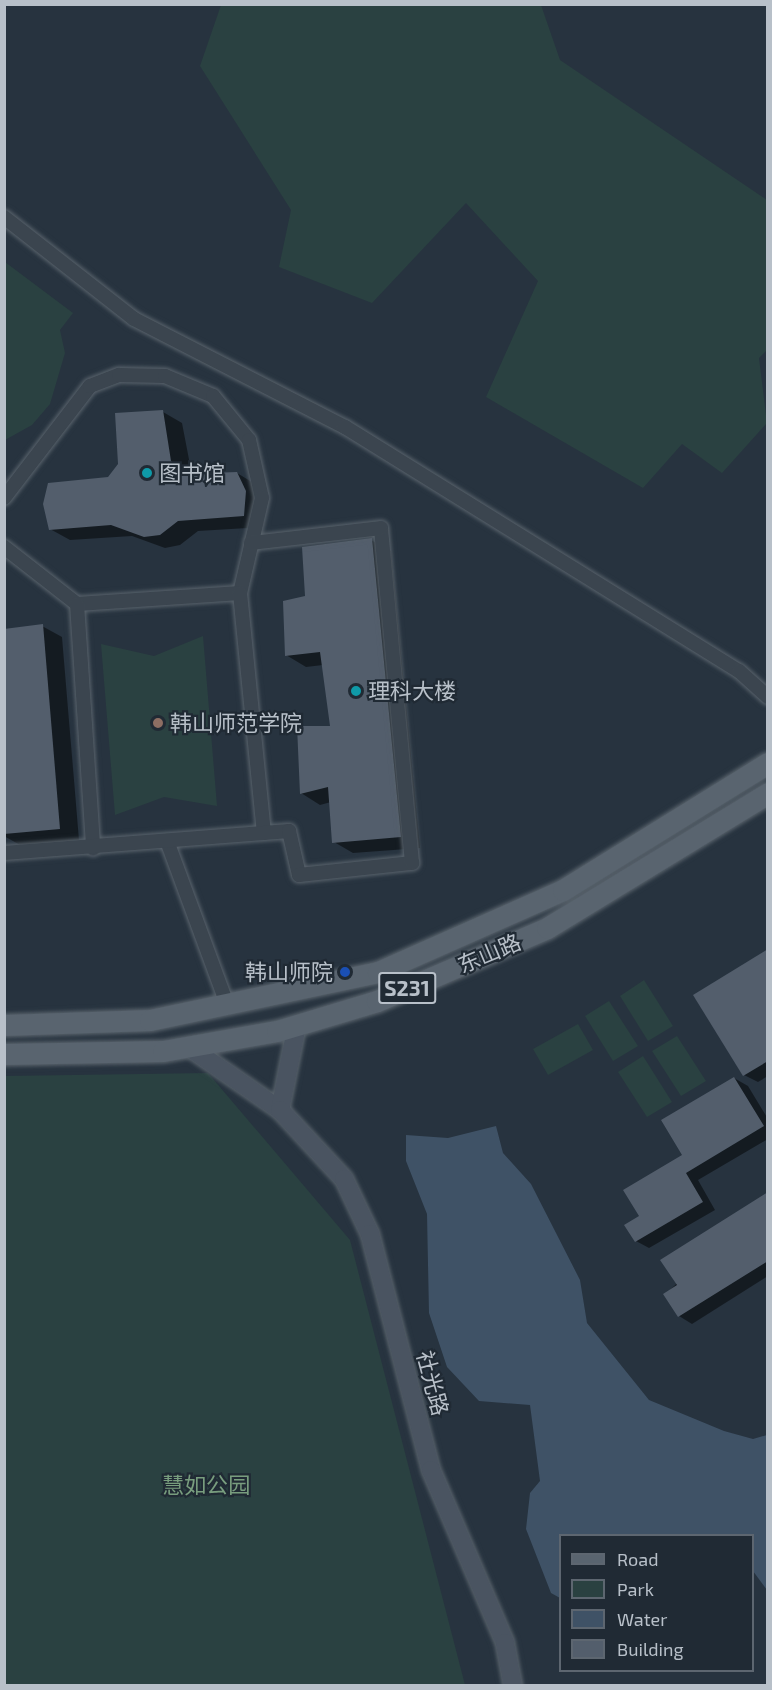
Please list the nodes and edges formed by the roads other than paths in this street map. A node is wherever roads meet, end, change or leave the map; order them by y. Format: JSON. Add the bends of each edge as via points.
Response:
{"nodes":[{"id":1,"x":4,"y":217,"type":"edge"},
{"id":2,"x":4,"y":498,"type":"edge"},
{"id":3,"x":251,"y":543,"type":"junction"},
{"id":4,"x":4,"y":547,"type":"edge"},
{"id":5,"x":240,"y":593,"type":"junction"},
{"id":6,"x":77,"y":604,"type":"junction"},
{"id":7,"x":768,"y":697,"type":"edge"},
{"id":8,"x":768,"y":763,"type":"edge"},
{"id":9,"x":768,"y":793,"type":"edge"},
{"id":10,"x":264,"y":833,"type":"junction"},
{"id":11,"x":167,"y":841,"type":"junction"},
{"id":12,"x":93,"y":848,"type":"junction"},
{"id":13,"x":4,"y":853,"type":"edge"},
{"id":14,"x":228,"y":1007,"type":"junction"},
{"id":15,"x":4,"y":1025,"type":"edge"},
{"id":16,"x":297,"y":1025,"type":"junction"},
{"id":17,"x":189,"y":1047,"type":"junction"},
{"id":18,"x":4,"y":1054,"type":"edge"},
{"id":19,"x":279,"y":1110,"type":"junction"},
{"id":20,"x":513,"y":1686,"type":"edge"}],
"edges":[{"from":1,"to":7,"type":"street","via":[[134,319],[345,427],[739,671]]},
{"from":2,"to":3,"type":"street","via":[[90,386],[119,375],[165,376],[213,396],[249,440],[262,498]]},
{"from":3,"to":5,"type":"street"},
{"from":3,"to":10,"type":"street","via":[[381,528],[412,863],[298,875],[289,831]]},
{"from":4,"to":6,"type":"street"},
{"from":5,"to":6,"type":"street"},
{"from":5,"to":10,"type":"street"},
{"from":6,"to":12,"type":"street"},
{"from":8,"to":14,"type":"main road","name":"东山路","number":"S231","via":[[563,890],[447,946],[378,972]]},
{"from":9,"to":16,"type":"main road","name":"东山路","number":"S231","via":[[547,928],[377,1001]]},
{"from":10,"to":11,"type":"street"},
{"from":11,"to":12,"type":"street"},
{"from":11,"to":14,"type":"street"},
{"from":12,"to":13,"type":"street"},
{"from":14,"to":15,"type":"main road","name":"东山路","number":"S231","via":[[150,1020]]},
{"from":16,"to":17,"type":"main road","name":"东山路","number":"S231"},
{"from":16,"to":19,"type":"street"},
{"from":17,"to":18,"type":"main road","name":"东山路","number":"S231"},
{"from":17,"to":19,"type":"street","name":"社光路"},
{"from":19,"to":20,"type":"street","name":"社光路","via":[[344,1179],[370,1234],[431,1470],[505,1643]]}]}
